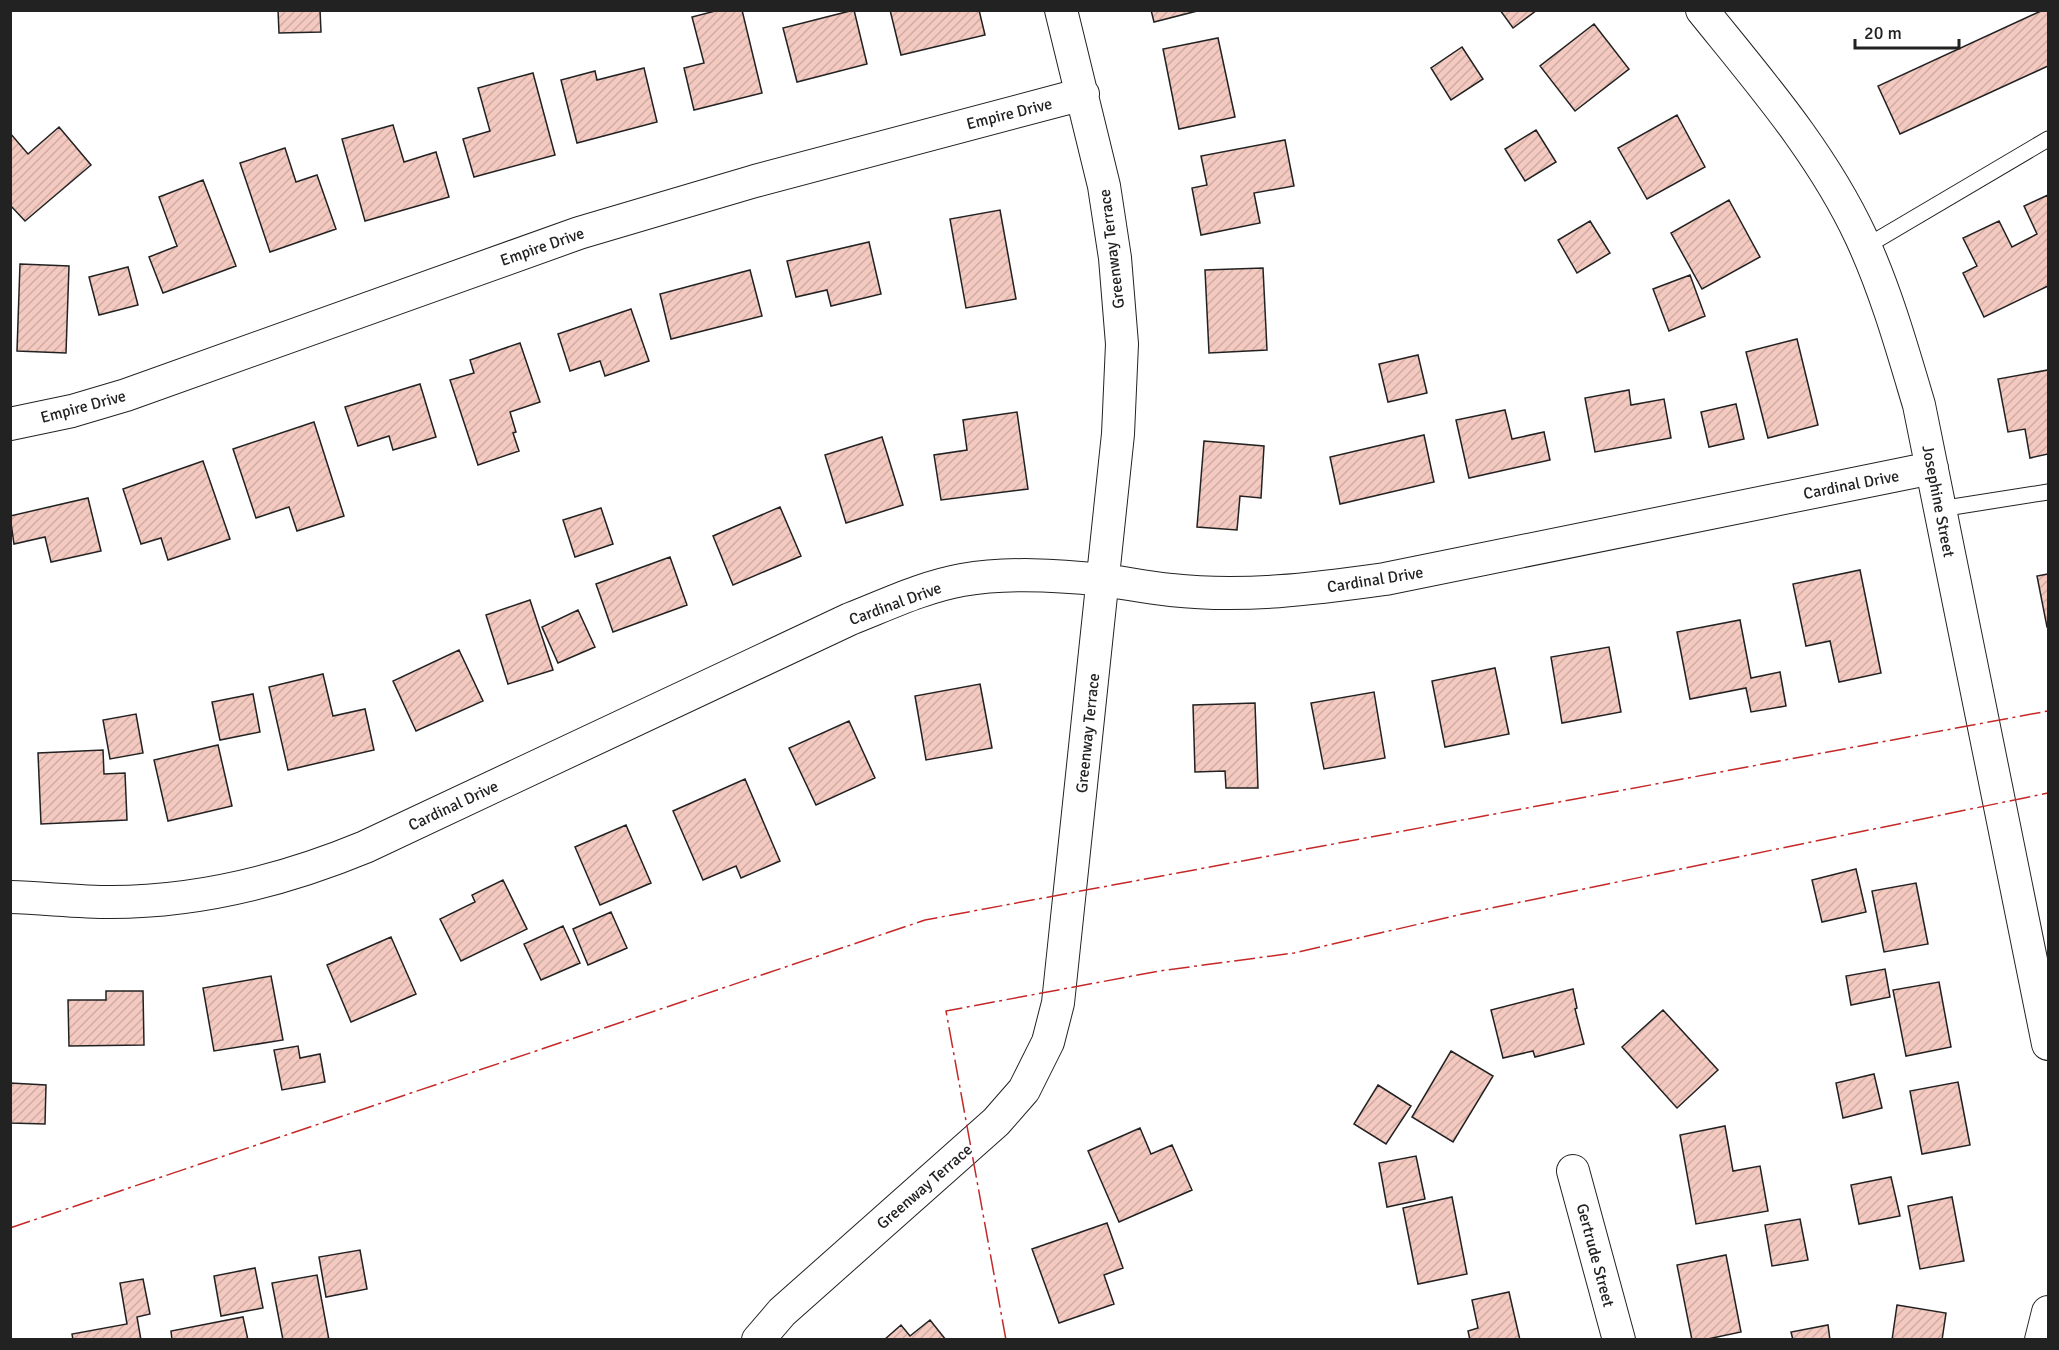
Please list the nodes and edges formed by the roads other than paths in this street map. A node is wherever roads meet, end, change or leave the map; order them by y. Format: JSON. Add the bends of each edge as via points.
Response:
{"nodes":[{"id":1,"x":1061,"y":10,"type":"edge"},
{"id":2,"x":1702,"y":10,"type":"edge"},
{"id":3,"x":1083,"y":94,"type":"junction"},
{"id":4,"x":2049,"y":139,"type":"edge"},
{"id":5,"x":1865,"y":247,"type":"junction"},
{"id":6,"x":10,"y":424,"type":"edge"},
{"id":7,"x":1932,"y":468,"type":"junction"},
{"id":8,"x":2049,"y":492,"type":"edge"},
{"id":9,"x":1940,"y":509,"type":"junction"},
{"id":10,"x":1103,"y":580,"type":"junction"},
{"id":11,"x":10,"y":897,"type":"edge"},
{"id":12,"x":2049,"y":1044,"type":"edge"},
{"id":13,"x":1573,"y":1171,"type":"dead end"},
{"id":14,"x":2049,"y":1312,"type":"edge"},
{"id":15,"x":758,"y":1340,"type":"edge"},
{"id":16,"x":1619,"y":1340,"type":"edge"},
{"id":17,"x":2041,"y":1340,"type":"edge"}],
"edges":[{"from":1,"to":3,"type":"street","name":"Greenway Terrace"},
{"from":2,"to":5,"type":"street","name":"Josephine Street","via":[[1792,122],[1830,180]]},
{"from":3,"to":6,"type":"street","name":"Empire Drive","via":[[755,181],[579,233],[126,395]]},
{"from":3,"to":10,"type":"street","name":"Greenway Terrace","via":[[1106,196],[1122,344],[1118,434]]},
{"from":4,"to":5,"type":"lane"},
{"from":5,"to":7,"type":"street","name":"Josephine Street","via":[[1894,320],[1919,405]]},
{"from":7,"to":9,"type":"street","name":"Josephine Street"},
{"from":7,"to":10,"type":"street","name":"Cardinal Drive","via":[[1385,579],[1298,591],[1172,591]]},
{"from":8,"to":9,"type":"lane"},
{"from":9,"to":12,"type":"street","name":"Josephine Street"},
{"from":10,"to":11,"type":"street","name":"Cardinal Drive","via":[[1015,575],[961,580],[918,592],[850,619],[365,847],[261,883],[177,898],[112,902]]},
{"from":10,"to":15,"type":"street","name":"Greenway Terrace","via":[[1058,1003],[1048,1042],[1024,1090],[996,1122],[782,1312]]},
{"from":13,"to":16,"type":"street","name":"Gertrude Street"},
{"from":14,"to":17,"type":"street"}]}
